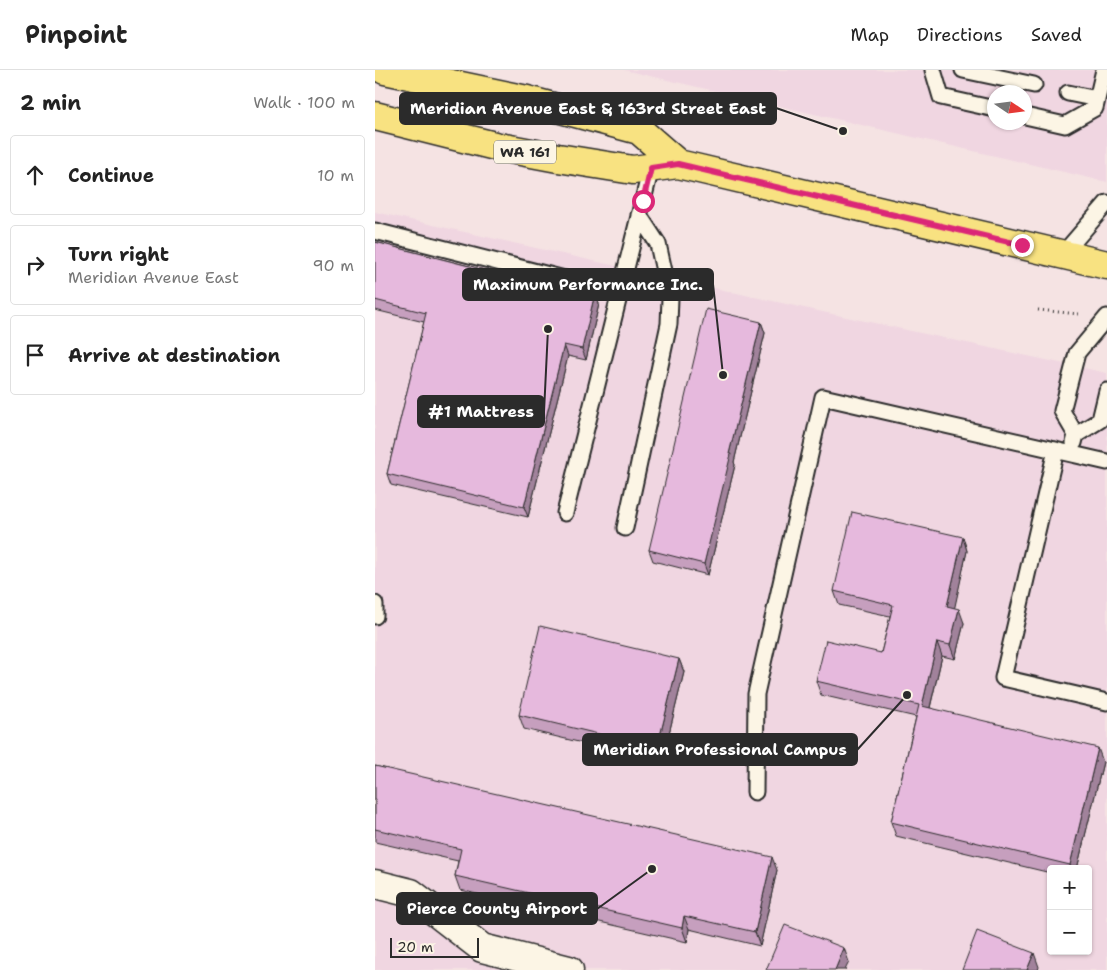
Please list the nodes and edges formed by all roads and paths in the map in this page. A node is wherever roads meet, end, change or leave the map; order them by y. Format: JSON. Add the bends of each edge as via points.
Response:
{"nodes":[{"id":1,"x":385,"y":70,"type":"edge"},
{"id":2,"x":933,"y":70,"type":"edge"},
{"id":3,"x":963,"y":70,"type":"edge"},
{"id":4,"x":1104,"y":70,"type":"edge"},
{"id":5,"x":1034,"y":85,"type":"dead end"},
{"id":6,"x":1068,"y":93,"type":"dead end"},
{"id":7,"x":1097,"y":99,"type":"junction"},
{"id":8,"x":987,"y":107,"type":"edge"},
{"id":9,"x":375,"y":118,"type":"edge"},
{"id":10,"x":1032,"y":118,"type":"edge"},
{"id":11,"x":678,"y":164,"type":"junction"},
{"id":12,"x":651,"y":168,"type":"junction"},
{"id":13,"x":1107,"y":202,"type":"edge"},
{"id":14,"x":639,"y":215,"type":"junction"},
{"id":15,"x":375,"y":231,"type":"edge"},
{"id":16,"x":1063,"y":254,"type":"junction"},
{"id":17,"x":1107,"y":265,"type":"edge"},
{"id":18,"x":620,"y":293,"type":"junction"},
{"id":19,"x":1038,"y":310,"type":"dead end"},
{"id":20,"x":1087,"y":315,"type":"dead end"},
{"id":21,"x":1107,"y":317,"type":"edge"},
{"id":22,"x":1107,"y":391,"type":"edge"},
{"id":23,"x":1076,"y":435,"type":"junction"},
{"id":24,"x":1063,"y":452,"type":"junction"},
{"id":25,"x":1107,"y":462,"type":"edge"},
{"id":26,"x":565,"y":513,"type":"dead end"},
{"id":27,"x":625,"y":528,"type":"dead end"},
{"id":28,"x":375,"y":604,"type":"edge"},
{"id":29,"x":375,"y":616,"type":"edge"},
{"id":30,"x":1107,"y":702,"type":"edge"},
{"id":31,"x":755,"y":792,"type":"dead end"},
{"id":32,"x":375,"y":884,"type":"edge"},
{"id":33,"x":569,"y":970,"type":"edge"}],
"edges":[{"from":1,"to":11,"type":"main road","number":"WA 161","via":[[527,100],[639,130]]},
{"from":2,"to":8,"type":"lane","via":[[941,97]]},
{"from":3,"to":5,"type":"lane"},
{"from":4,"to":7,"type":"lane"},
{"from":6,"to":7,"type":"lane"},
{"from":7,"to":10,"type":"lane","via":[[1095,108],[1065,125]]},
{"from":9,"to":12,"type":"main road","number":"WA 161","via":[[558,158],[633,170]]},
{"from":11,"to":12,"type":"main road","number":"WA 161"},
{"from":11,"to":16,"type":"main road","number":"WA 161"},
{"from":12,"to":14,"type":"lane"},
{"from":13,"to":16,"type":"lane"},
{"from":14,"to":18,"type":"lane"},
{"from":14,"to":27,"type":"lane","via":[[658,244],[670,298],[669,324]]},
{"from":15,"to":18,"type":"lane"},
{"from":16,"to":17,"type":"main road","number":"WA 161"},
{"from":18,"to":26,"type":"lane"},
{"from":19,"to":20,"type":"path"},
{"from":21,"to":23,"type":"lane","via":[[1077,353],[1062,411]]},
{"from":22,"to":23,"type":"lane","via":[[1100,420]]},
{"from":23,"to":24,"type":"lane"},
{"from":24,"to":25,"type":"lane"},
{"from":24,"to":30,"type":"lane","via":[[1003,678]]},
{"from":24,"to":31,"type":"lane","via":[[823,397],[756,694]]},
{"from":28,"to":29,"type":"lane"},
{"from":32,"to":33,"type":"street","via":[[411,893],[482,948]]}]}
